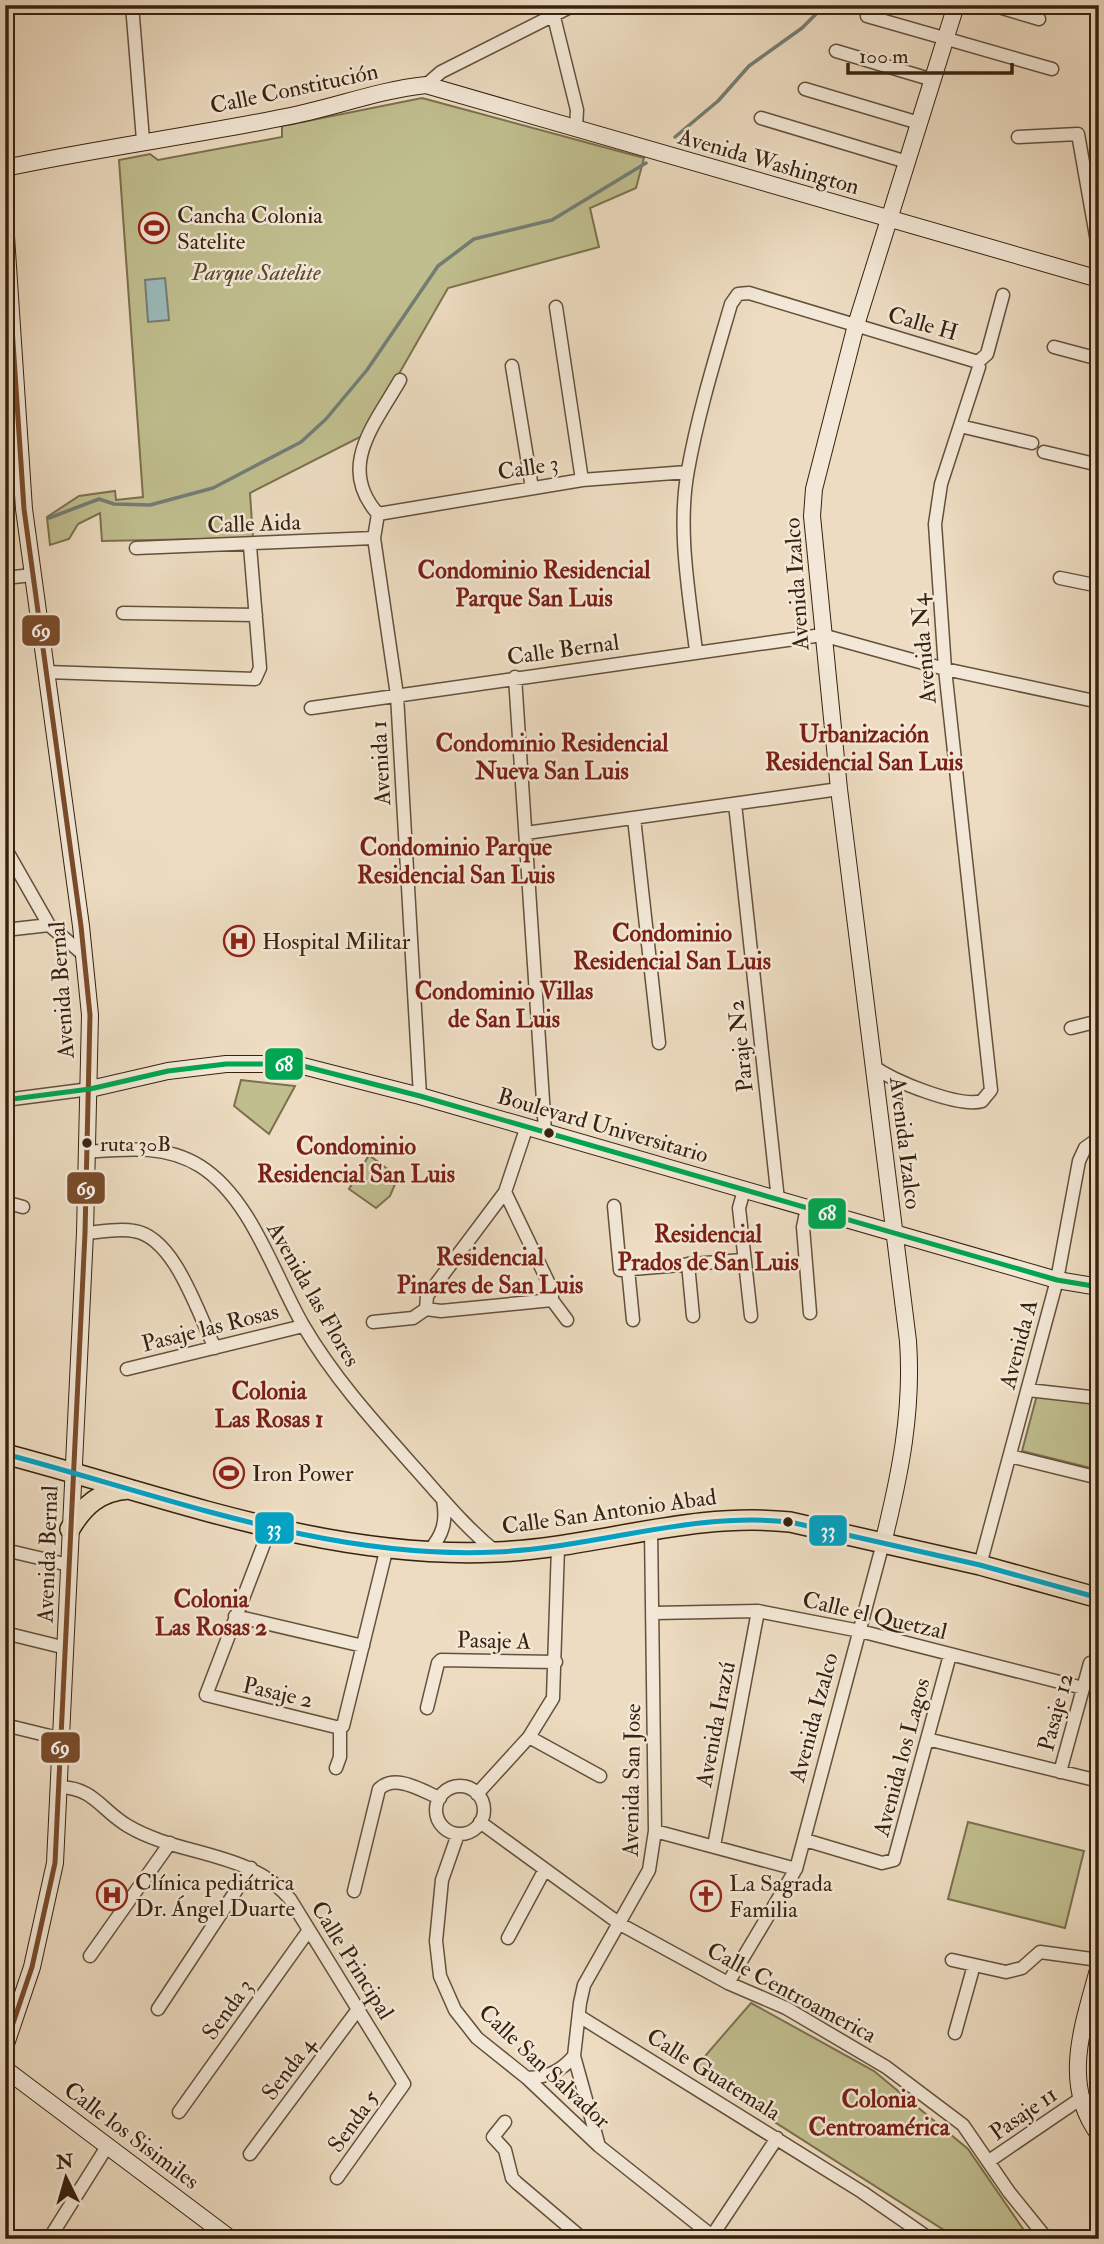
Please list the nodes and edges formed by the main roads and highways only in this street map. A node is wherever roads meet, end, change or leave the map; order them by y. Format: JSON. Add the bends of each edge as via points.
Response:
{"nodes":[{"id":1,"x":956,"y":5,"type":"edge"},
{"id":2,"x":426,"y":85,"type":"joint"},
{"id":3,"x":5,"y":168,"type":"edge"},
{"id":4,"x":5,"y":220,"type":"edge"},
{"id":5,"x":889,"y":220,"type":"junction"},
{"id":6,"x":1099,"y":279,"type":"edge"},
{"id":7,"x":11,"y":418,"type":"edge"},
{"id":8,"x":90,"y":1089,"type":"junction"},
{"id":9,"x":894,"y":1233,"type":"junction"},
{"id":10,"x":1099,"y":1287,"type":"edge"},
{"id":11,"x":5,"y":1454,"type":"edge"},
{"id":12,"x":73,"y":1471,"type":"junction"},
{"id":13,"x":135,"y":1489,"type":"junction"},
{"id":14,"x":70,"y":1529,"type":"junction"},
{"id":15,"x":883,"y":1543,"type":"junction"},
{"id":16,"x":1098,"y":1597,"type":"edge"},
{"id":17,"x":1099,"y":1966,"type":"edge"},
{"id":18,"x":5,"y":2047,"type":"edge"},
{"id":19,"x":5,"y":2069,"type":"edge"},
{"id":20,"x":1099,"y":2135,"type":"edge"},
{"id":21,"x":231,"y":2239,"type":"edge"}],
"edges":[{"from":1,"to":5,"type":"main road","name":"Avenida Izalco"},
{"from":2,"to":3,"type":"main road","name":"Calle Constitución","via":[[286,117]]},
{"from":2,"to":5,"type":"main road","name":"Avenida Washington"},
{"from":4,"to":7,"type":"main road","name":"Avenida Bernal"},
{"from":5,"to":6,"type":"main road","name":"Avenida Washington"},
{"from":5,"to":9,"type":"main road","name":"Avenida Izalco","via":[[856,325],[814,489],[813,552]]},
{"from":7,"to":8,"type":"main road","name":"Avenida Bernal","via":[[84,955]]},
{"from":8,"to":9,"type":"main road","name":"Boulevard Universitario","via":[[215,1065],[295,1064]]},
{"from":8,"to":12,"type":"main road","name":"Avenida Bernal"},
{"from":9,"to":10,"type":"main road","name":"Boulevard Universitario","via":[[1057,1280]]},
{"from":9,"to":15,"type":"main road","name":"Avenida Izalco","via":[[910,1370],[905,1445]]},
{"from":11,"to":12,"type":"main road","name":"Calle San Antonio Abad"},
{"from":12,"to":13,"type":"main road","name":"Calle San Antonio Abad"},
{"from":12,"to":14,"type":"main road","name":"Avenida Bernal"},
{"from":13,"to":14,"type":"main road","via":[[114,1490],[96,1498]]},
{"from":13,"to":15,"type":"main road","name":"Calle San Antonio Abad","via":[[270,1528],[429,1551],[558,1547],[722,1519],[764,1519]]},
{"from":14,"to":18,"type":"main road","name":"Avenida Bernal","via":[[60,1787],[50,1895]]},
{"from":15,"to":16,"type":"main road","name":"Calle San Antonio Abad"},
{"from":17,"to":20,"type":"main road","via":[[1076,2061],[1080,2099]]},
{"from":19,"to":21,"type":"main road","name":"Calle los Sisimiles"}]}
